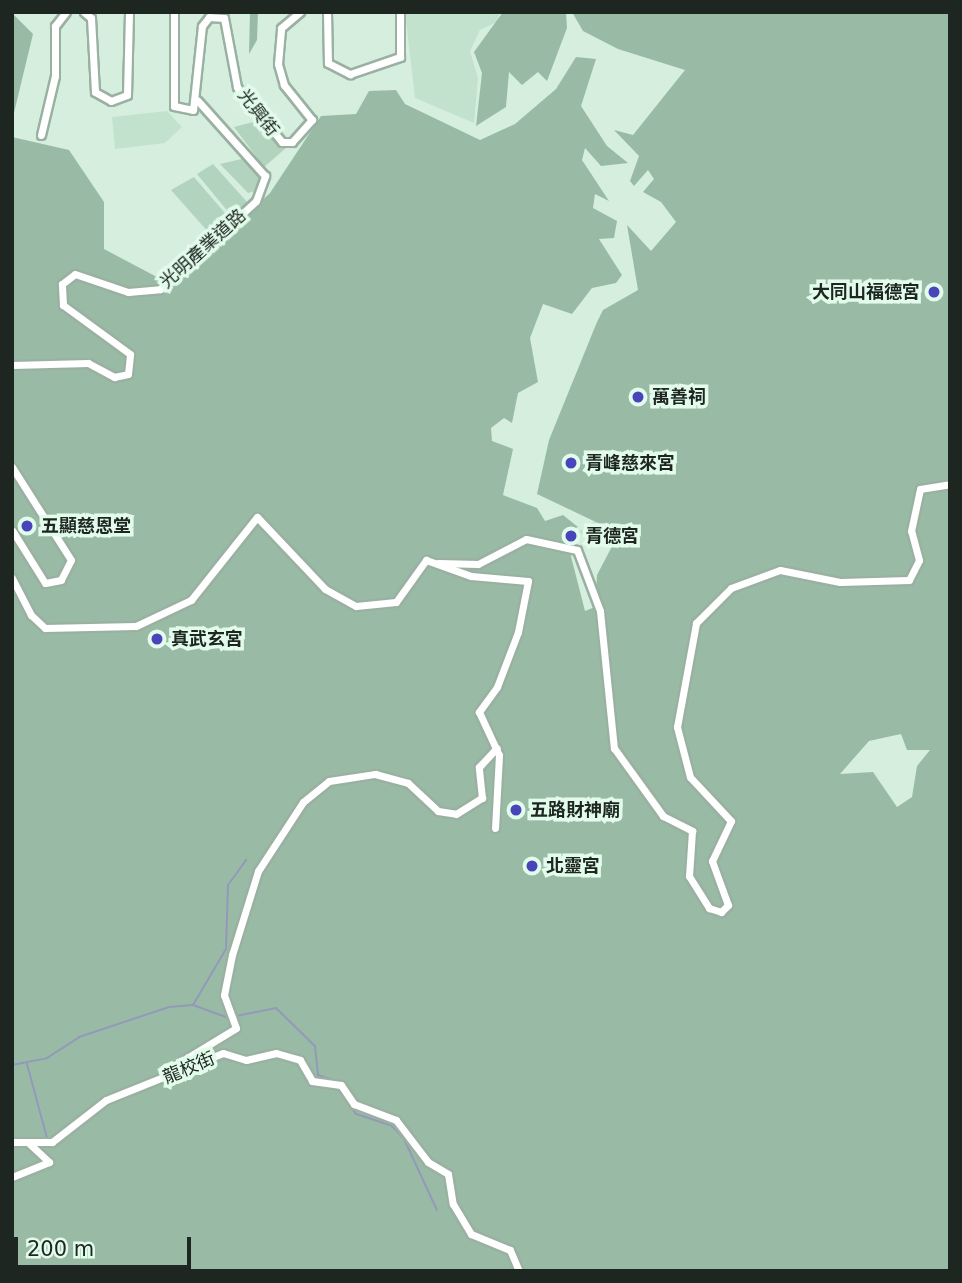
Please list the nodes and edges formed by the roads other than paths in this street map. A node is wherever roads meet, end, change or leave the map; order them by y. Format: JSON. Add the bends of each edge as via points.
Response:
{"nodes":[{"id":1,"x":66,"y":12,"type":"edge"},
{"id":2,"x":84,"y":12,"type":"edge"},
{"id":3,"x":129,"y":12,"type":"edge"},
{"id":4,"x":174,"y":12,"type":"edge"},
{"id":5,"x":300,"y":12,"type":"edge"},
{"id":6,"x":327,"y":12,"type":"edge"},
{"id":7,"x":400,"y":12,"type":"edge"},
{"id":8,"x":198,"y":101,"type":"junction"},
{"id":9,"x":41,"y":135,"type":"dead end"},
{"id":10,"x":12,"y":365,"type":"edge"},
{"id":11,"x":12,"y":467,"type":"edge"},
{"id":12,"x":950,"y":484,"type":"edge"},
{"id":13,"x":12,"y":530,"type":"edge"},
{"id":14,"x":438,"y":563,"type":"junction"},
{"id":15,"x":12,"y":578,"type":"edge"},
{"id":16,"x":497,"y":748,"type":"junction"},
{"id":17,"x":495,"y":828,"type":"dead end"},
{"id":18,"x":170,"y":1077,"type":"junction"},
{"id":19,"x":12,"y":1142,"type":"edge"},
{"id":20,"x":29,"y":1143,"type":"junction"},
{"id":21,"x":12,"y":1177,"type":"edge"},
{"id":22,"x":519,"y":1271,"type":"edge"}],
"edges":[{"from":1,"to":9,"type":"street","via":[[55,26],[55,76]]},
{"from":2,"to":3,"type":"street","via":[[90,18],[95,92],[111,101],[127,95]]},
{"from":4,"to":8,"type":"street","via":[[173,103],[189,112]]},
{"from":5,"to":8,"type":"street","name":"光興街","via":[[281,28],[278,64],[284,86],[309,113],[310,128],[282,142],[237,87],[230,30],[216,16],[202,26]]},
{"from":6,"to":7,"type":"street","via":[[328,63],[350,74],[400,57]]},
{"from":8,"to":10,"type":"street","name":"光明產業道路","via":[[265,176],[257,201],[160,289],[128,292],[75,274],[62,284],[63,305],[130,354],[128,374],[114,377],[88,363]]},
{"from":11,"to":13,"type":"street","via":[[71,560],[61,580],[45,583]]},
{"from":12,"to":14,"type":"street","via":[[920,489],[911,531],[919,561],[909,580],[840,582],[780,570],[731,588],[696,623],[677,727],[690,777],[731,821],[712,861],[728,905],[721,912],[709,908],[689,876],[692,831],[663,816],[614,748],[600,611],[577,550],[526,540],[478,564]]},
{"from":14,"to":15,"type":"street","via":[[422,562],[387,607],[356,606],[325,589],[257,517],[208,584],[159,618],[136,626],[54,630],[37,623]]},
{"from":14,"to":16,"type":"street","via":[[460,573],[498,574],[530,584],[497,687],[480,708]]},
{"from":16,"to":17,"type":"street"},
{"from":16,"to":18,"type":"street","via":[[479,767],[482,797],[456,814],[438,811],[408,783],[375,774],[329,781],[303,802],[258,871],[232,955],[224,995],[236,1028],[182,1061]]},
{"from":18,"to":20,"type":"street","name":"龍校街","via":[[106,1100],[52,1142]]},
{"from":18,"to":22,"type":"street","name":"龍校街","via":[[231,1052],[246,1060],[276,1054],[300,1060],[312,1081],[341,1085],[354,1104],[396,1120],[428,1163],[448,1174],[453,1204],[471,1234],[510,1250]]},
{"from":19,"to":20,"type":"street","name":"龍校街"},
{"from":20,"to":21,"type":"street","via":[[49,1162]]}]}
